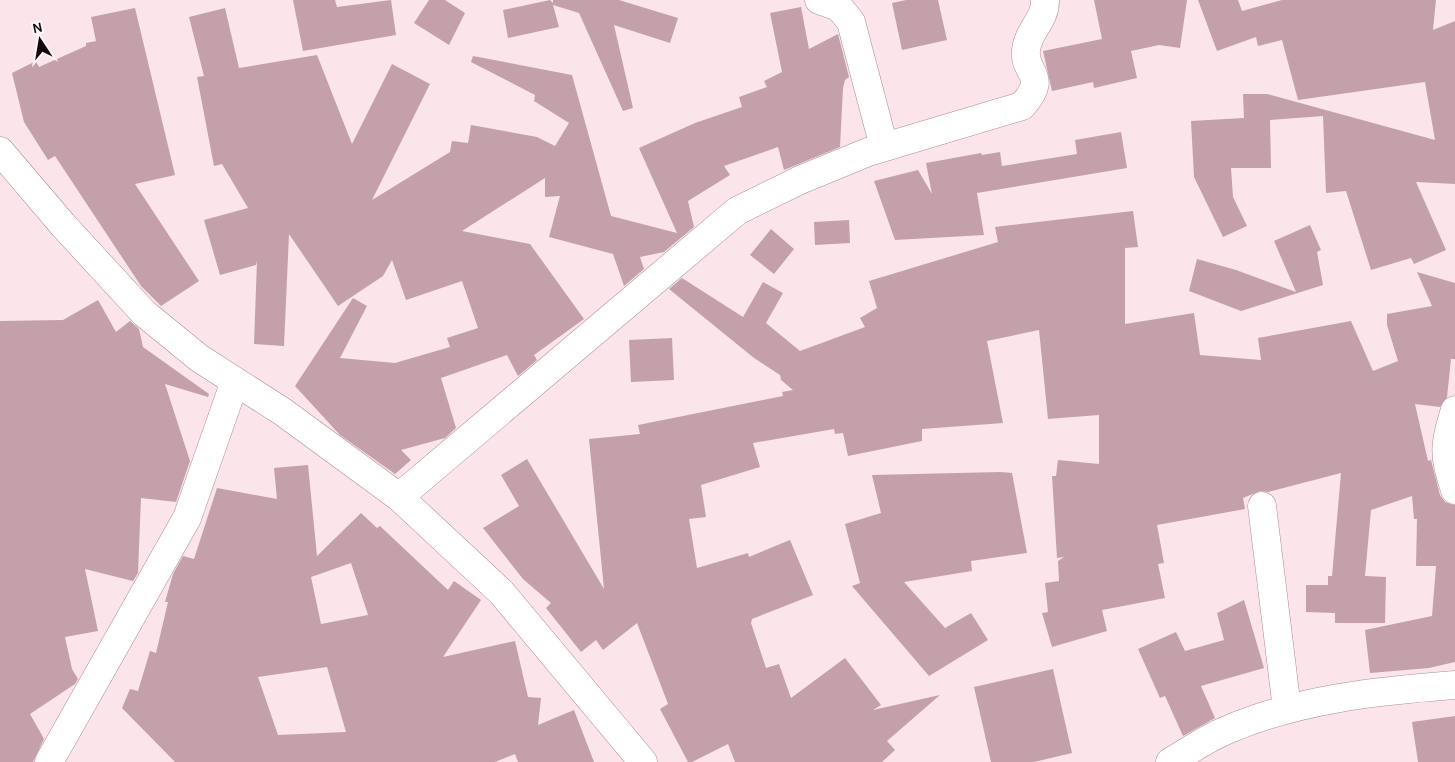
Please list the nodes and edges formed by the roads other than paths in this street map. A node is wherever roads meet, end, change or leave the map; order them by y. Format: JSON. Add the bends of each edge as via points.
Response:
{"nodes":[{"id":1,"x":819,"y":0,"type":"edge"},
{"id":2,"x":1045,"y":0,"type":"edge"},
{"id":3,"x":884,"y":147,"type":"junction"},
{"id":4,"x":0,"y":151,"type":"edge"},
{"id":5,"x":235,"y":381,"type":"junction"},
{"id":6,"x":1455,"y":410,"type":"edge"},
{"id":7,"x":1455,"y":490,"type":"edge"},
{"id":8,"x":399,"y":497,"type":"junction"},
{"id":9,"x":1262,"y":506,"type":"dead end"},
{"id":10,"x":1455,"y":685,"type":"edge"},
{"id":11,"x":1287,"y":709,"type":"junction"},
{"id":12,"x":49,"y":762,"type":"edge"},
{"id":13,"x":643,"y":762,"type":"edge"},
{"id":14,"x":1170,"y":762,"type":"edge"}],
"edges":[{"from":1,"to":3,"type":"street","via":[[840,7],[851,22]]},
{"from":2,"to":3,"type":"street","via":[[1042,17],[1027,37],[1025,53],[1035,77],[1032,95],[1022,106]]},
{"from":3,"to":8,"type":"street","via":[[800,180],[737,211]]},
{"from":4,"to":5,"type":"street","via":[[144,313],[198,358]]},
{"from":5,"to":8,"type":"street"},
{"from":5,"to":12,"type":"street","via":[[187,518]]},
{"from":6,"to":7,"type":"street","via":[[1447,436],[1446,464]]},
{"from":8,"to":13,"type":"street","via":[[501,592]]},
{"from":9,"to":11,"type":"street"},
{"from":10,"to":11,"type":"street","via":[[1348,695]]},
{"from":11,"to":14,"type":"street","via":[[1226,730]]}]}
